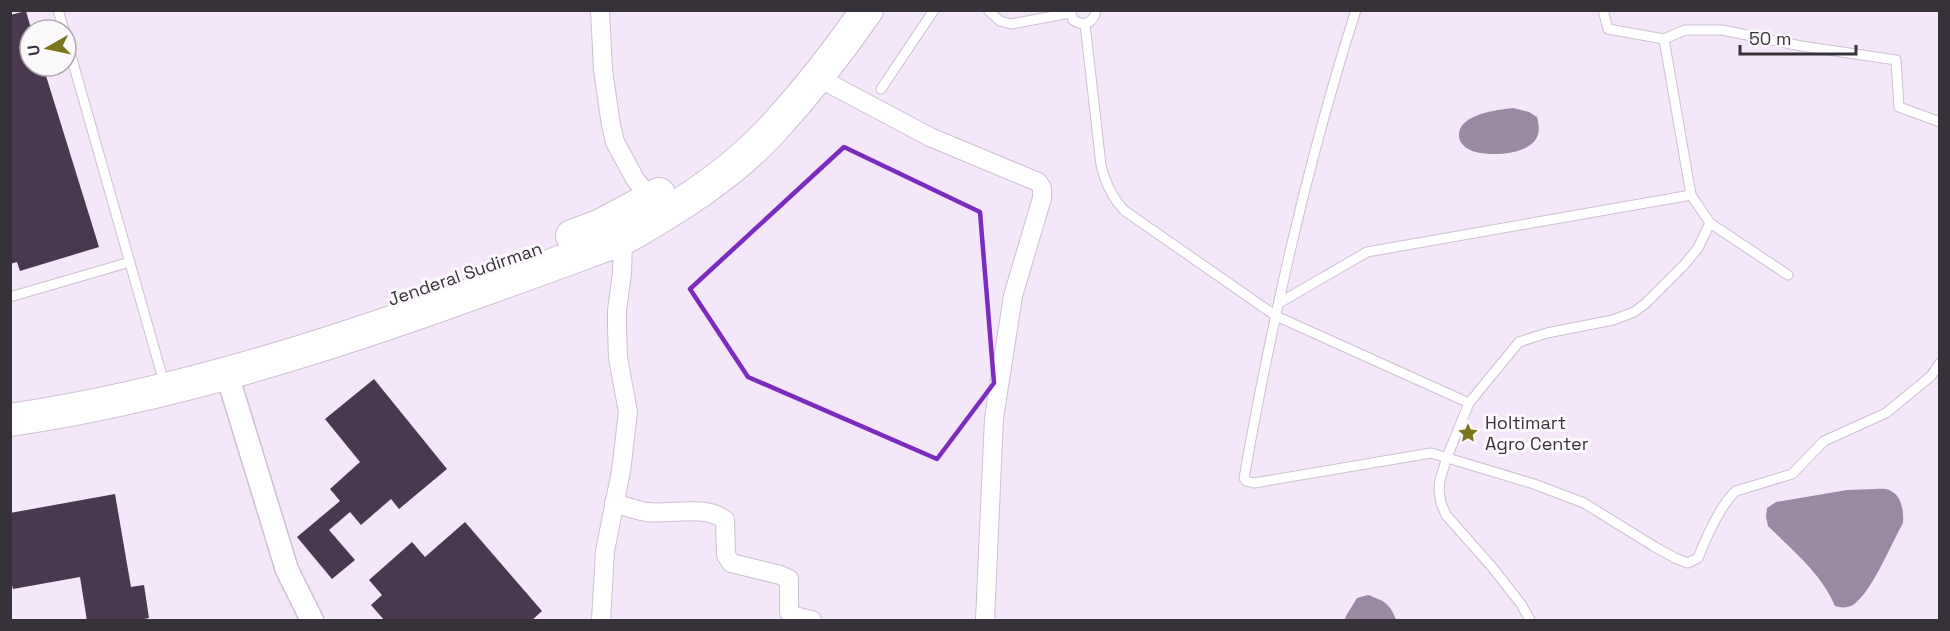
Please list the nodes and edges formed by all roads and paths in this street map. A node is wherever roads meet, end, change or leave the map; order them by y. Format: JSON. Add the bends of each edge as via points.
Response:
{"nodes":[{"id":1,"x":600,"y":10,"type":"edge"},
{"id":2,"x":844,"y":10,"type":"edge"},
{"id":3,"x":867,"y":10,"type":"edge"},
{"id":4,"x":934,"y":10,"type":"edge"},
{"id":5,"x":988,"y":10,"type":"edge"},
{"id":6,"x":1095,"y":10,"type":"edge"},
{"id":7,"x":1356,"y":10,"type":"edge"},
{"id":8,"x":1603,"y":10,"type":"edge"},
{"id":9,"x":1070,"y":12,"type":"edge"},
{"id":10,"x":1085,"y":24,"type":"junction"},
{"id":11,"x":1664,"y":39,"type":"junction"},
{"id":12,"x":817,"y":77,"type":"junction"},
{"id":13,"x":77,"y":78,"type":"edge"},
{"id":14,"x":881,"y":89,"type":"dead end"},
{"id":15,"x":1940,"y":122,"type":"edge"},
{"id":16,"x":1690,"y":195,"type":"junction"},
{"id":17,"x":651,"y":199,"type":"junction"},
{"id":18,"x":1710,"y":223,"type":"junction"},
{"id":19,"x":623,"y":239,"type":"junction"},
{"id":20,"x":130,"y":262,"type":"junction"},
{"id":21,"x":1788,"y":275,"type":"dead end"},
{"id":22,"x":10,"y":297,"type":"edge"},
{"id":23,"x":1279,"y":303,"type":"junction"},
{"id":24,"x":1276,"y":316,"type":"junction"},
{"id":25,"x":1940,"y":363,"type":"edge"},
{"id":26,"x":161,"y":372,"type":"junction"},
{"id":27,"x":227,"y":374,"type":"junction"},
{"id":28,"x":10,"y":400,"type":"edge"},
{"id":29,"x":1469,"y":403,"type":"junction"},
{"id":30,"x":10,"y":420,"type":"edge"},
{"id":31,"x":1447,"y":457,"type":"junction"},
{"id":32,"x":614,"y":503,"type":"junction"},
{"id":33,"x":312,"y":621,"type":"edge"},
{"id":34,"x":601,"y":621,"type":"edge"},
{"id":35,"x":812,"y":621,"type":"edge"},
{"id":36,"x":985,"y":621,"type":"edge"},
{"id":37,"x":1530,"y":621,"type":"edge"}],
"edges":[{"from":1,"to":17,"type":"street","via":[[603,70],[615,142]]},
{"from":2,"to":17,"type":"highway","name":"Jenderal Sudirman","via":[[754,119],[709,160]]},
{"from":3,"to":12,"type":"highway"},
{"from":4,"to":14,"type":"lane"},
{"from":5,"to":9,"type":"lane","via":[[1000,21],[1011,24]]},
{"from":6,"to":10,"type":"lane","via":[[1092,20]]},
{"from":7,"to":23,"type":"lane"},
{"from":8,"to":11,"type":"lane","via":[[1608,29]]},
{"from":9,"to":10,"type":"lane","via":[[1073,20]]},
{"from":10,"to":24,"type":"lane","via":[[1099,153],[1105,181],[1114,198],[1125,211]]},
{"from":11,"to":15,"type":"lane","via":[[1685,30],[1722,30],[1896,60],[1899,107]]},
{"from":11,"to":16,"type":"lane"},
{"from":12,"to":19,"type":"highway","via":[[769,133],[720,176]]},
{"from":12,"to":36,"type":"street","via":[[930,136],[1038,182],[1042,188],[1013,296],[994,418]]},
{"from":13,"to":20,"type":"lane"},
{"from":16,"to":18,"type":"lane"},
{"from":16,"to":23,"type":"lane","via":[[1367,252]]},
{"from":17,"to":26,"type":"highway","name":"Jenderal Sudirman","via":[[599,226],[543,248],[234,352]]},
{"from":18,"to":21,"type":"lane"},
{"from":18,"to":29,"type":"lane","via":[[1684,265],[1634,312],[1519,342]]},
{"from":19,"to":27,"type":"highway","via":[[362,333]]},
{"from":19,"to":32,"type":"street","via":[[616,328],[628,412]]},
{"from":20,"to":22,"type":"lane"},
{"from":20,"to":26,"type":"lane"},
{"from":23,"to":24,"type":"lane"},
{"from":24,"to":29,"type":"lane"},
{"from":24,"to":31,"type":"lane","via":[[1246,481],[1254,483],[1431,453]]},
{"from":25,"to":31,"type":"lane","via":[[1931,376],[1886,413],[1824,441],[1792,474],[1736,491],[1698,558],[1688,562],[1655,547],[1584,503]]},
{"from":26,"to":28,"type":"highway","name":"Jenderal Sudirman"},
{"from":27,"to":30,"type":"highway","via":[[125,399]]},
{"from":27,"to":33,"type":"street","via":[[287,570]]},
{"from":29,"to":31,"type":"lane"},
{"from":31,"to":37,"type":"lane","via":[[1439,491],[1446,515],[1492,567]]},
{"from":32,"to":34,"type":"street","via":[[604,551]]},
{"from":32,"to":35,"type":"street","via":[[645,512],[718,515],[725,520],[726,555],[731,563],[789,579],[789,612]]}]}
